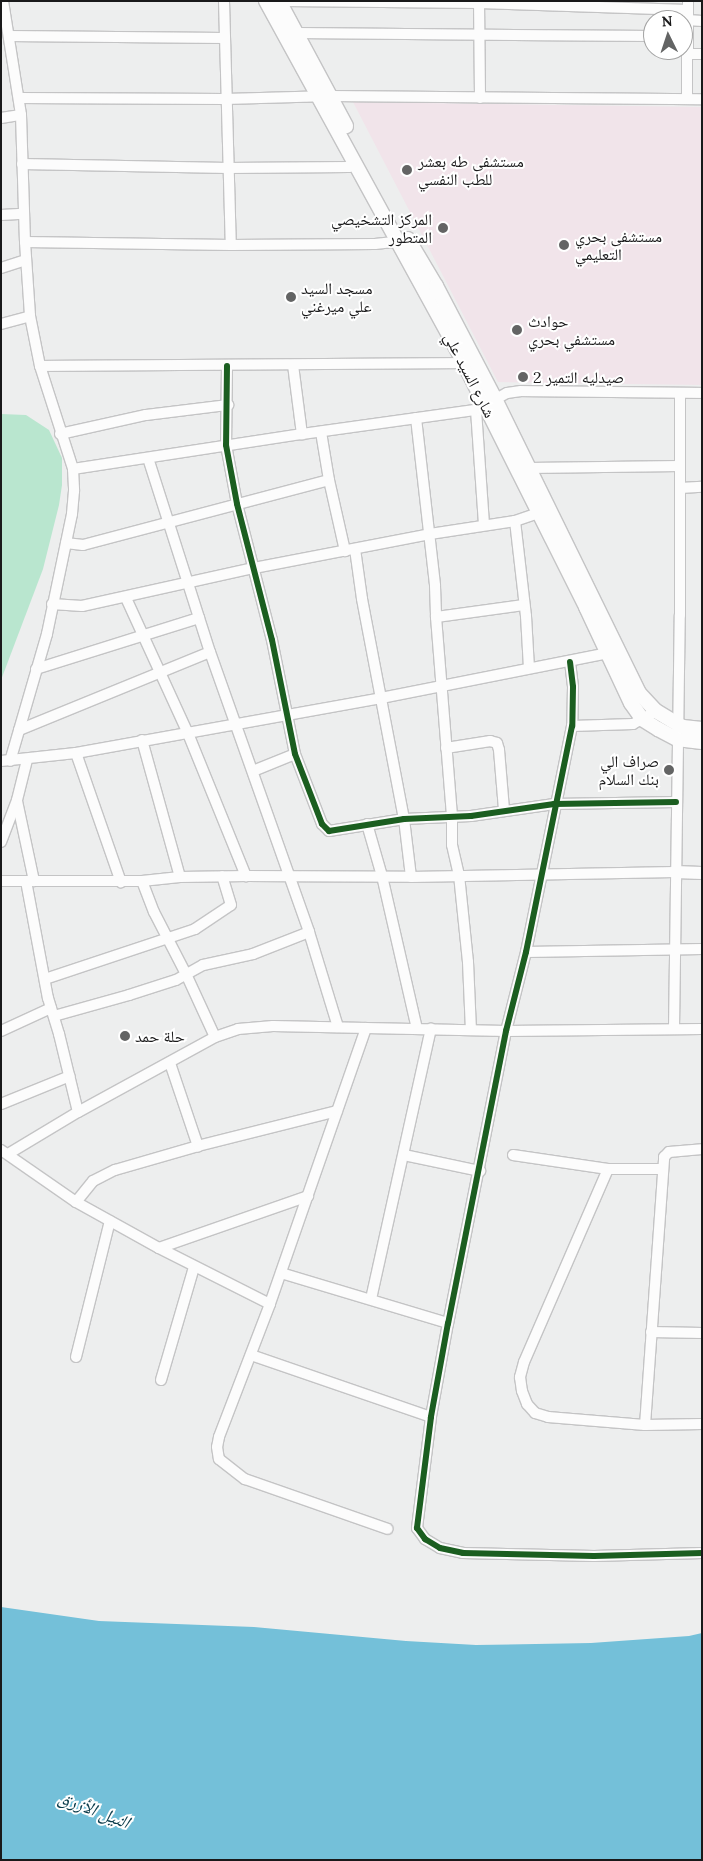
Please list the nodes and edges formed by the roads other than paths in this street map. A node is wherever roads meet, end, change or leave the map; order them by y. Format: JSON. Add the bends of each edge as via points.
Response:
{"nodes":[{"id":1,"x":3,"y":1,"type":"edge"},
{"id":2,"x":224,"y":1,"type":"edge"},
{"id":3,"x":266,"y":1,"type":"edge"},
{"id":4,"x":279,"y":1,"type":"edge"},
{"id":5,"x":285,"y":1,"type":"edge"},
{"id":6,"x":479,"y":2,"type":"edge"},
{"id":7,"x":665,"y":10,"type":"edge"},
{"id":8,"x":3,"y":13,"type":"edge"},
{"id":9,"x":297,"y":33,"type":"junction"},
{"id":10,"x":479,"y":34,"type":"junction"},
{"id":11,"x":8,"y":36,"type":"junction"},
{"id":12,"x":643,"y":36,"type":"edge"},
{"id":13,"x":224,"y":38,"type":"junction"},
{"id":14,"x":688,"y":60,"type":"edge"},
{"id":15,"x":325,"y":97,"type":"junction"},
{"id":16,"x":19,"y":98,"type":"junction"},
{"id":17,"x":480,"y":98,"type":"junction"},
{"id":18,"x":225,"y":99,"type":"junction"},
{"id":19,"x":687,"y":100,"type":"junction"},
{"id":20,"x":702,"y":100,"type":"edge"},
{"id":21,"x":21,"y":115,"type":"junction"},
{"id":22,"x":1,"y":118,"type":"edge"},
{"id":23,"x":22,"y":164,"type":"junction"},
{"id":24,"x":356,"y":165,"type":"junction"},
{"id":25,"x":228,"y":168,"type":"junction"},
{"id":26,"x":24,"y":214,"type":"junction"},
{"id":27,"x":1,"y":215,"type":"edge"},
{"id":28,"x":404,"y":241,"type":"junction"},
{"id":29,"x":24,"y":242,"type":"junction"},
{"id":30,"x":231,"y":246,"type":"junction"},
{"id":31,"x":26,"y":260,"type":"junction"},
{"id":32,"x":1,"y":268,"type":"edge"},
{"id":33,"x":30,"y":316,"type":"junction"},
{"id":34,"x":1,"y":324,"type":"edge"},
{"id":35,"x":464,"y":363,"type":"junction"},
{"id":36,"x":293,"y":365,"type":"junction"},
{"id":37,"x":40,"y":366,"type":"junction"},
{"id":38,"x":227,"y":366,"type":"junction"},
{"id":39,"x":680,"y":392,"type":"junction"},
{"id":40,"x":702,"y":393,"type":"edge"},
{"id":41,"x":228,"y":405,"type":"junction"},
{"id":42,"x":486,"y":405,"type":"junction"},
{"id":43,"x":416,"y":418,"type":"junction"},
{"id":44,"x":321,"y":432,"type":"junction"},
{"id":45,"x":60,"y":434,"type":"junction"},
{"id":46,"x":302,"y":434,"type":"junction"},
{"id":47,"x":226,"y":445,"type":"junction"},
{"id":48,"x":148,"y":458,"type":"junction"},
{"id":49,"x":679,"y":466,"type":"junction"},
{"id":50,"x":529,"y":468,"type":"junction"},
{"id":51,"x":72,"y":469,"type":"junction"},
{"id":52,"x":329,"y":480,"type":"junction"},
{"id":53,"x":680,"y":488,"type":"junction"},
{"id":54,"x":702,"y":488,"type":"edge"},
{"id":55,"x":237,"y":504,"type":"junction"},
{"id":56,"x":538,"y":513,"type":"junction"},
{"id":57,"x":514,"y":521,"type":"junction"},
{"id":58,"x":170,"y":522,"type":"junction"},
{"id":59,"x":484,"y":525,"type":"junction"},
{"id":60,"x":430,"y":534,"type":"junction"},
{"id":61,"x":66,"y":544,"type":"junction"},
{"id":62,"x":350,"y":550,"type":"junction"},
{"id":63,"x":254,"y":568,"type":"junction"},
{"id":64,"x":188,"y":583,"type":"junction"},
{"id":65,"x":126,"y":598,"type":"junction"},
{"id":66,"x":52,"y":604,"type":"junction"},
{"id":67,"x":524,"y":605,"type":"junction"},
{"id":68,"x":436,"y":617,"type":"junction"},
{"id":69,"x":199,"y":618,"type":"junction"},
{"id":70,"x":142,"y":636,"type":"junction"},
{"id":71,"x":210,"y":652,"type":"junction"},
{"id":72,"x":613,"y":652,"type":"junction"},
{"id":73,"x":570,"y":662,"type":"junction"},
{"id":74,"x":529,"y":668,"type":"junction"},
{"id":75,"x":36,"y":669,"type":"junction"},
{"id":76,"x":158,"y":672,"type":"junction"},
{"id":77,"x":440,"y":684,"type":"junction"},
{"id":78,"x":381,"y":698,"type":"junction"},
{"id":79,"x":656,"y":711,"type":"junction"},
{"id":80,"x":286,"y":714,"type":"junction"},
{"id":81,"x":642,"y":719,"type":"junction"},
{"id":82,"x":236,"y":723,"type":"junction"},
{"id":83,"x":677,"y":724,"type":"junction"},
{"id":84,"x":572,"y":726,"type":"junction"},
{"id":85,"x":702,"y":729,"type":"edge"},
{"id":86,"x":19,"y":730,"type":"junction"},
{"id":87,"x":187,"y":731,"type":"junction"},
{"id":88,"x":677,"y":738,"type":"junction"},
{"id":89,"x":142,"y":740,"type":"junction"},
{"id":90,"x":702,"y":742,"type":"edge"},
{"id":91,"x":446,"y":748,"type":"junction"},
{"id":92,"x":76,"y":753,"type":"junction"},
{"id":93,"x":295,"y":754,"type":"junction"},
{"id":94,"x":27,"y":760,"type":"junction"},
{"id":95,"x":6,"y":761,"type":"edge"},
{"id":96,"x":253,"y":771,"type":"junction"},
{"id":97,"x":16,"y":800,"type":"junction"},
{"id":98,"x":676,"y":802,"type":"junction"},
{"id":99,"x":554,"y":804,"type":"junction"},
{"id":100,"x":504,"y":810,"type":"junction"},
{"id":101,"x":6,"y":814,"type":"edge"},
{"id":102,"x":452,"y":817,"type":"junction"},
{"id":103,"x":404,"y":819,"type":"junction"},
{"id":104,"x":367,"y":824,"type":"junction"},
{"id":105,"x":1,"y":842,"type":"edge"},
{"id":106,"x":675,"y":872,"type":"junction"},
{"id":107,"x":702,"y":872,"type":"edge"},
{"id":108,"x":542,"y":873,"type":"junction"},
{"id":109,"x":459,"y":875,"type":"junction"},
{"id":110,"x":222,"y":876,"type":"junction"},
{"id":111,"x":246,"y":876,"type":"junction"},
{"id":112,"x":289,"y":876,"type":"junction"},
{"id":113,"x":382,"y":876,"type":"junction"},
{"id":114,"x":180,"y":877,"type":"junction"},
{"id":115,"x":412,"y":877,"type":"junction"},
{"id":116,"x":1,"y":881,"type":"edge"},
{"id":117,"x":30,"y":881,"type":"junction"},
{"id":118,"x":142,"y":881,"type":"junction"},
{"id":119,"x":121,"y":882,"type":"junction"},
{"id":120,"x":309,"y":932,"type":"junction"},
{"id":121,"x":166,"y":939,"type":"junction"},
{"id":122,"x":702,"y":949,"type":"edge"},
{"id":123,"x":676,"y":950,"type":"junction"},
{"id":124,"x":526,"y":952,"type":"junction"},
{"id":125,"x":186,"y":974,"type":"junction"},
{"id":126,"x":45,"y":979,"type":"junction"},
{"id":127,"x":53,"y":1012,"type":"junction"},
{"id":128,"x":338,"y":1027,"type":"junction"},
{"id":129,"x":366,"y":1028,"type":"junction"},
{"id":130,"x":416,"y":1029,"type":"junction"},
{"id":131,"x":431,"y":1029,"type":"junction"},
{"id":132,"x":702,"y":1029,"type":"edge"},
{"id":133,"x":471,"y":1030,"type":"junction"},
{"id":134,"x":674,"y":1030,"type":"junction"},
{"id":135,"x":1,"y":1031,"type":"edge"},
{"id":136,"x":506,"y":1031,"type":"junction"},
{"id":137,"x":215,"y":1037,"type":"junction"},
{"id":138,"x":170,"y":1063,"type":"junction"},
{"id":139,"x":70,"y":1076,"type":"junction"},
{"id":140,"x":1,"y":1104,"type":"edge"},
{"id":141,"x":337,"y":1111,"type":"junction"},
{"id":142,"x":78,"y":1112,"type":"junction"},
{"id":143,"x":198,"y":1146,"type":"junction"},
{"id":144,"x":702,"y":1149,"type":"edge"},
{"id":145,"x":4,"y":1152,"type":"edge"},
{"id":146,"x":404,"y":1155,"type":"junction"},
{"id":147,"x":512,"y":1155,"type":"dead end"},
{"id":148,"x":663,"y":1169,"type":"junction"},
{"id":149,"x":608,"y":1170,"type":"junction"},
{"id":150,"x":480,"y":1171,"type":"junction"},
{"id":151,"x":308,"y":1196,"type":"junction"},
{"id":152,"x":76,"y":1202,"type":"junction"},
{"id":153,"x":110,"y":1221,"type":"junction"},
{"id":154,"x":159,"y":1248,"type":"junction"},
{"id":155,"x":194,"y":1267,"type":"junction"},
{"id":156,"x":281,"y":1273,"type":"junction"},
{"id":157,"x":371,"y":1299,"type":"junction"},
{"id":158,"x":270,"y":1304,"type":"junction"},
{"id":159,"x":448,"y":1323,"type":"junction"},
{"id":160,"x":651,"y":1332,"type":"junction"},
{"id":161,"x":702,"y":1333,"type":"edge"},
{"id":162,"x":251,"y":1355,"type":"junction"},
{"id":163,"x":76,"y":1358,"type":"dead end"},
{"id":164,"x":161,"y":1380,"type":"dead end"},
{"id":165,"x":431,"y":1417,"type":"junction"},
{"id":166,"x":702,"y":1424,"type":"edge"},
{"id":167,"x":645,"y":1425,"type":"junction"},
{"id":168,"x":388,"y":1528,"type":"dead end"},
{"id":169,"x":702,"y":1553,"type":"edge"}],
"edges":[{"from":1,"to":8,"type":"street"},
{"from":2,"to":13,"type":"street"},
{"from":3,"to":15,"type":"main road","name":"شارع السيد علي"},
{"from":4,"to":9,"type":"main road","name":"شارع السيد علي"},
{"from":5,"to":6,"type":"street"},
{"from":6,"to":7,"type":"street"},
{"from":6,"to":10,"type":"street"},
{"from":8,"to":11,"type":"street"},
{"from":9,"to":10,"type":"street"},
{"from":9,"to":15,"type":"main road","name":"شارع السيد علي"},
{"from":10,"to":12,"type":"street"},
{"from":10,"to":17,"type":"street"},
{"from":11,"to":13,"type":"street"},
{"from":11,"to":16,"type":"street"},
{"from":13,"to":18,"type":"street"},
{"from":14,"to":19,"type":"street"},
{"from":15,"to":17,"type":"street"},
{"from":15,"to":18,"type":"street"},
{"from":15,"to":24,"type":"main road","name":"شارع السيد علي"},
{"from":15,"to":28,"type":"main road","name":"شارع السيد علي"},
{"from":16,"to":18,"type":"street"},
{"from":16,"to":21,"type":"street"},
{"from":17,"to":19,"type":"street"},
{"from":18,"to":25,"type":"street"},
{"from":19,"to":20,"type":"street"},
{"from":21,"to":22,"type":"street"},
{"from":21,"to":23,"type":"street"},
{"from":23,"to":25,"type":"street"},
{"from":23,"to":26,"type":"street"},
{"from":24,"to":25,"type":"street"},
{"from":24,"to":28,"type":"main road","name":"شارع السيد علي"},
{"from":25,"to":30,"type":"street"},
{"from":26,"to":27,"type":"street"},
{"from":26,"to":29,"type":"street"},
{"from":28,"to":30,"type":"street"},
{"from":28,"to":35,"type":"main road","name":"شارع السيد علي"},
{"from":28,"to":42,"type":"main road","name":"شارع السيد علي","via":[[436,286]]},
{"from":29,"to":30,"type":"street"},
{"from":29,"to":31,"type":"street"},
{"from":31,"to":32,"type":"street"},
{"from":31,"to":33,"type":"street"},
{"from":33,"to":34,"type":"street"},
{"from":33,"to":37,"type":"street"},
{"from":35,"to":36,"type":"street"},
{"from":35,"to":42,"type":"main road","name":"شارع السيد علي"},
{"from":36,"to":38,"type":"street"},
{"from":36,"to":46,"type":"street"},
{"from":37,"to":38,"type":"street"},
{"from":37,"to":45,"type":"street"},
{"from":38,"to":41,"type":"street"},
{"from":39,"to":40,"type":"street"},
{"from":39,"to":42,"type":"street","via":[[521,391],[507,393]]},
{"from":39,"to":49,"type":"street"},
{"from":41,"to":45,"type":"street","via":[[146,415]]},
{"from":41,"to":47,"type":"street"},
{"from":42,"to":43,"type":"street"},
{"from":42,"to":50,"type":"main road","name":"شارع السيد علي"},
{"from":42,"to":56,"type":"main road","name":"شارع السيد علي"},
{"from":42,"to":59,"type":"street"},
{"from":43,"to":44,"type":"street"},
{"from":43,"to":60,"type":"street"},
{"from":44,"to":46,"type":"street"},
{"from":44,"to":52,"type":"street"},
{"from":45,"to":51,"type":"street"},
{"from":46,"to":47,"type":"street"},
{"from":47,"to":48,"type":"street"},
{"from":47,"to":55,"type":"street"},
{"from":48,"to":51,"type":"street"},
{"from":48,"to":58,"type":"street"},
{"from":49,"to":50,"type":"street"},
{"from":49,"to":53,"type":"street"},
{"from":50,"to":72,"type":"main road","name":"شارع السيد علي"},
{"from":51,"to":61,"type":"street","via":[[74,491]]},
{"from":52,"to":55,"type":"street"},
{"from":52,"to":62,"type":"street"},
{"from":53,"to":54,"type":"street"},
{"from":53,"to":83,"type":"street"},
{"from":55,"to":58,"type":"street"},
{"from":55,"to":63,"type":"street"},
{"from":56,"to":57,"type":"street"},
{"from":56,"to":72,"type":"main road","name":"شارع السيد علي"},
{"from":57,"to":59,"type":"street"},
{"from":57,"to":67,"type":"street"},
{"from":58,"to":61,"type":"street","via":[[83,545]]},
{"from":58,"to":64,"type":"street"},
{"from":59,"to":60,"type":"street"},
{"from":60,"to":62,"type":"street"},
{"from":60,"to":68,"type":"street"},
{"from":61,"to":66,"type":"street"},
{"from":62,"to":63,"type":"street"},
{"from":62,"to":78,"type":"street"},
{"from":63,"to":64,"type":"street"},
{"from":63,"to":80,"type":"street"},
{"from":64,"to":65,"type":"street"},
{"from":64,"to":69,"type":"street"},
{"from":65,"to":66,"type":"street","via":[[82,606]]},
{"from":65,"to":70,"type":"street"},
{"from":66,"to":75,"type":"street"},
{"from":67,"to":68,"type":"street"},
{"from":67,"to":74,"type":"street"},
{"from":68,"to":77,"type":"street"},
{"from":69,"to":70,"type":"street"},
{"from":69,"to":71,"type":"street"},
{"from":70,"to":75,"type":"street"},
{"from":70,"to":76,"type":"street"},
{"from":71,"to":76,"type":"street"},
{"from":71,"to":82,"type":"street"},
{"from":72,"to":73,"type":"street"},
{"from":72,"to":79,"type":"main road","name":"شارع السيد علي","via":[[640,694]]},
{"from":72,"to":81,"type":"main road","name":"شارع السيد علي","via":[[630,703]]},
{"from":73,"to":74,"type":"street"},
{"from":73,"to":84,"type":"street"},
{"from":74,"to":77,"type":"street"},
{"from":75,"to":86,"type":"street"},
{"from":76,"to":86,"type":"street"},
{"from":76,"to":87,"type":"street"},
{"from":77,"to":78,"type":"street"},
{"from":77,"to":91,"type":"street"},
{"from":78,"to":80,"type":"street"},
{"from":78,"to":103,"type":"street"},
{"from":79,"to":81,"type":"street"},
{"from":79,"to":83,"type":"main road","name":"شارع السيد علي"},
{"from":80,"to":82,"type":"street"},
{"from":80,"to":93,"type":"street"},
{"from":81,"to":84,"type":"street","via":[[633,724]]},
{"from":81,"to":88,"type":"main road","name":"شارع السيد علي"},
{"from":82,"to":87,"type":"street"},
{"from":82,"to":96,"type":"street"},
{"from":83,"to":85,"type":"main road"},
{"from":83,"to":88,"type":"street"},
{"from":84,"to":99,"type":"street"},
{"from":86,"to":95,"type":"street"},
{"from":87,"to":89,"type":"street"},
{"from":87,"to":111,"type":"street"},
{"from":88,"to":90,"type":"main road","name":"شارع السيد علي"},
{"from":88,"to":98,"type":"street"},
{"from":89,"to":92,"type":"street"},
{"from":89,"to":114,"type":"street"},
{"from":91,"to":100,"type":"street","via":[[490,741],[496,743]]},
{"from":91,"to":102,"type":"street"},
{"from":92,"to":94,"type":"street"},
{"from":92,"to":119,"type":"street"},
{"from":93,"to":96,"type":"street"},
{"from":93,"to":104,"type":"street","via":[[322,824],[329,831]]},
{"from":94,"to":95,"type":"street"},
{"from":94,"to":97,"type":"street"},
{"from":96,"to":112,"type":"street"},
{"from":97,"to":101,"type":"street"},
{"from":97,"to":117,"type":"street"},
{"from":98,"to":99,"type":"street"},
{"from":98,"to":106,"type":"street"},
{"from":99,"to":100,"type":"street"},
{"from":99,"to":108,"type":"street"},
{"from":100,"to":102,"type":"street"},
{"from":101,"to":105,"type":"street"},
{"from":102,"to":103,"type":"street"},
{"from":102,"to":109,"type":"street","via":[[452,845]]},
{"from":103,"to":104,"type":"street"},
{"from":103,"to":115,"type":"street"},
{"from":104,"to":113,"type":"street"},
{"from":106,"to":107,"type":"street"},
{"from":106,"to":108,"type":"street"},
{"from":106,"to":123,"type":"street"},
{"from":108,"to":109,"type":"street"},
{"from":108,"to":124,"type":"street"},
{"from":109,"to":115,"type":"street"},
{"from":109,"to":133,"type":"street"},
{"from":110,"to":111,"type":"street"},
{"from":110,"to":114,"type":"street"},
{"from":110,"to":121,"type":"street","via":[[231,905],[195,928]]},
{"from":111,"to":112,"type":"street"},
{"from":112,"to":113,"type":"street"},
{"from":112,"to":120,"type":"street"},
{"from":113,"to":115,"type":"street"},
{"from":113,"to":130,"type":"street"},
{"from":114,"to":118,"type":"street"},
{"from":116,"to":117,"type":"street"},
{"from":117,"to":119,"type":"street"},
{"from":117,"to":126,"type":"street"},
{"from":118,"to":119,"type":"street"},
{"from":118,"to":121,"type":"street"},
{"from":120,"to":125,"type":"street","via":[[253,954],[203,966]]},
{"from":120,"to":128,"type":"street"},
{"from":121,"to":125,"type":"street"},
{"from":121,"to":126,"type":"street"},
{"from":122,"to":123,"type":"street"},
{"from":123,"to":124,"type":"street"},
{"from":123,"to":134,"type":"street"},
{"from":124,"to":136,"type":"street"},
{"from":125,"to":127,"type":"street","via":[[129,996]]},
{"from":125,"to":137,"type":"street"},
{"from":126,"to":127,"type":"street"},
{"from":127,"to":135,"type":"street"},
{"from":127,"to":139,"type":"street"},
{"from":128,"to":129,"type":"street"},
{"from":128,"to":137,"type":"street","via":[[247,1028]]},
{"from":129,"to":130,"type":"street"},
{"from":129,"to":141,"type":"street"},
{"from":130,"to":131,"type":"street"},
{"from":131,"to":133,"type":"street"},
{"from":131,"to":146,"type":"street"},
{"from":132,"to":134,"type":"street"},
{"from":133,"to":136,"type":"street"},
{"from":134,"to":136,"type":"street"},
{"from":136,"to":150,"type":"street"},
{"from":137,"to":138,"type":"street"},
{"from":138,"to":142,"type":"street"},
{"from":138,"to":143,"type":"street"},
{"from":139,"to":140,"type":"street"},
{"from":139,"to":142,"type":"street"},
{"from":141,"to":143,"type":"street"},
{"from":141,"to":151,"type":"street"},
{"from":142,"to":145,"type":"street"},
{"from":143,"to":152,"type":"street","via":[[102,1175]]},
{"from":144,"to":148,"type":"street","via":[[665,1154]]},
{"from":145,"to":152,"type":"street"},
{"from":146,"to":150,"type":"street"},
{"from":146,"to":157,"type":"street"},
{"from":147,"to":149,"type":"street"},
{"from":148,"to":149,"type":"street"},
{"from":148,"to":160,"type":"street"},
{"from":149,"to":167,"type":"street","via":[[524,1362],[520,1377],[522,1391],[527,1404],[536,1413],[548,1417]]},
{"from":150,"to":159,"type":"street"},
{"from":151,"to":154,"type":"street"},
{"from":151,"to":156,"type":"street"},
{"from":152,"to":153,"type":"street"},
{"from":153,"to":154,"type":"street"},
{"from":153,"to":163,"type":"street"},
{"from":154,"to":155,"type":"street"},
{"from":155,"to":158,"type":"street"},
{"from":155,"to":164,"type":"street"},
{"from":156,"to":157,"type":"street"},
{"from":156,"to":158,"type":"street"},
{"from":157,"to":159,"type":"street"},
{"from":158,"to":162,"type":"street"},
{"from":159,"to":165,"type":"street"},
{"from":160,"to":161,"type":"street"},
{"from":160,"to":167,"type":"street"},
{"from":162,"to":165,"type":"street"},
{"from":162,"to":168,"type":"street","via":[[219,1437],[219,1458],[245,1479],[266,1488]]},
{"from":165,"to":169,"type":"street","via":[[417,1528],[425,1539],[440,1548],[492,1555]]},
{"from":166,"to":167,"type":"street"}]}
